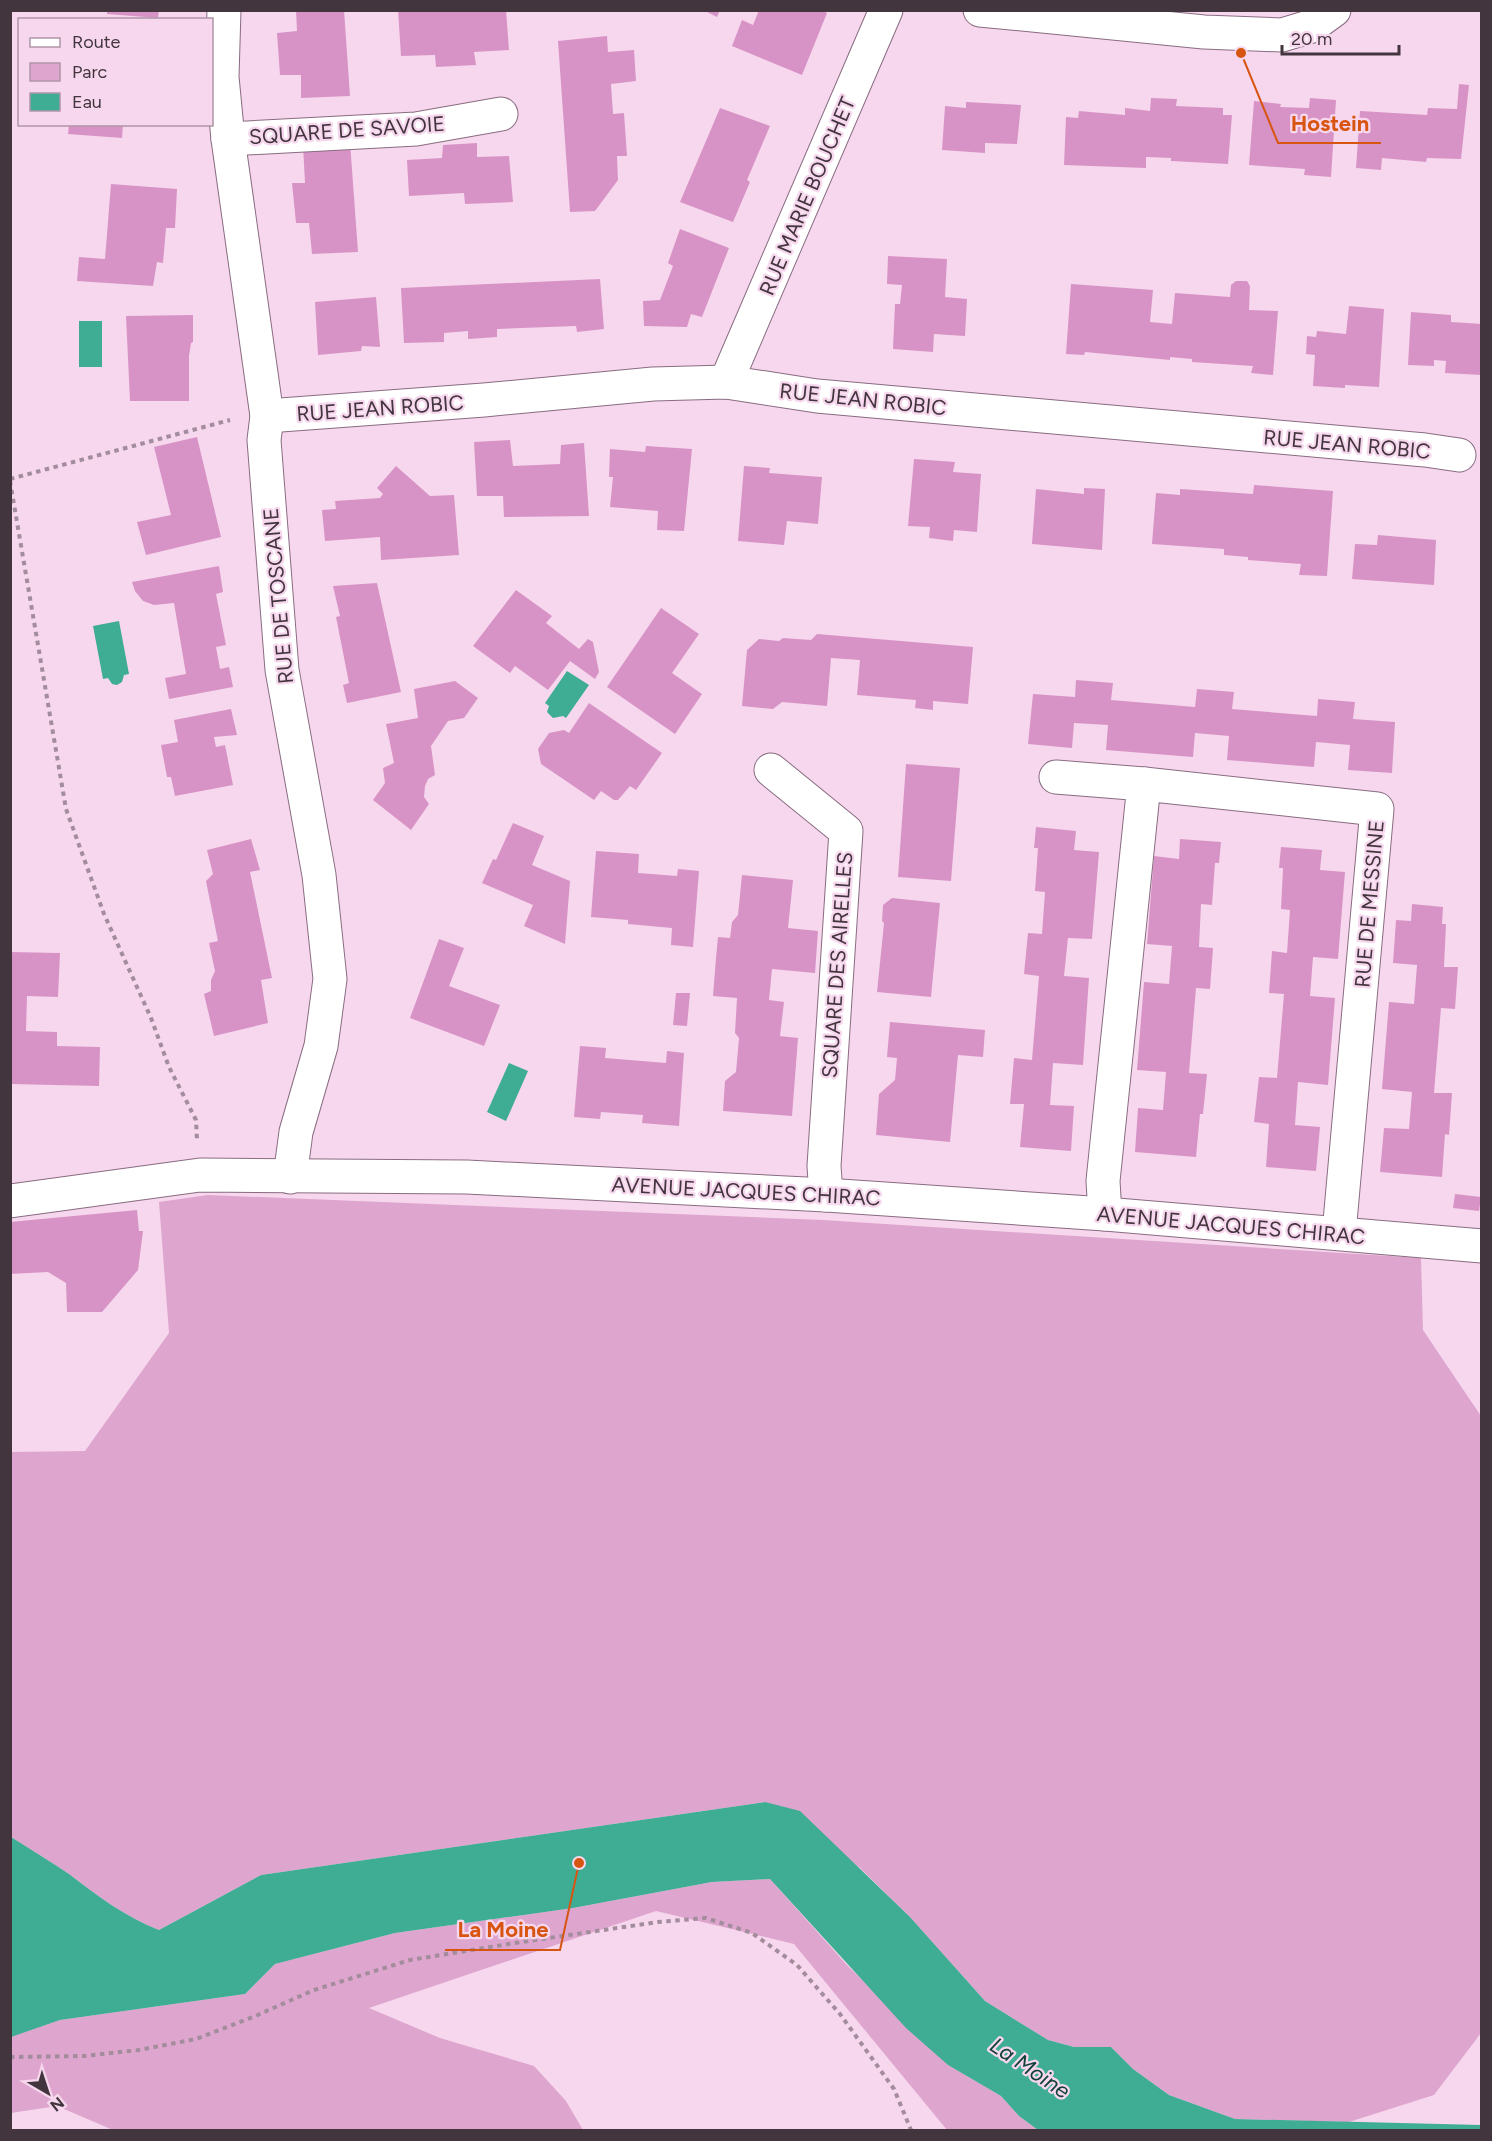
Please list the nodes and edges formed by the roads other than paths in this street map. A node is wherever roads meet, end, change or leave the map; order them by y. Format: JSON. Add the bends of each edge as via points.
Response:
{"nodes":[{"id":1,"x":224,"y":10,"type":"edge"},
{"id":2,"x":886,"y":10,"type":"edge"},
{"id":3,"x":980,"y":10,"type":"edge"},
{"id":4,"x":1334,"y":10,"type":"edge"},
{"id":5,"x":1205,"y":21,"type":"edge"},
{"id":6,"x":501,"y":114,"type":"dead end"},
{"id":7,"x":228,"y":139,"type":"junction"},
{"id":8,"x":726,"y":382,"type":"junction"},
{"id":9,"x":267,"y":416,"type":"junction"},
{"id":10,"x":1460,"y":455,"type":"dead end"},
{"id":11,"x":771,"y":770,"type":"dead end"},
{"id":12,"x":1056,"y":777,"type":"dead end"},
{"id":13,"x":1144,"y":784,"type":"junction"},
{"id":14,"x":290,"y":1177,"type":"junction"},
{"id":15,"x":826,"y":1195,"type":"junction"},
{"id":16,"x":10,"y":1201,"type":"edge"},
{"id":17,"x":1105,"y":1214,"type":"junction"},
{"id":18,"x":1339,"y":1233,"type":"junction"},
{"id":19,"x":1482,"y":1246,"type":"edge"}],
"edges":[{"from":1,"to":7,"type":"street","name":"RUE DE TOSCANE","via":[[222,77]]},
{"from":2,"to":8,"type":"street","name":"RUE MARIE BOUCHET"},
{"from":3,"to":5,"type":"street"},
{"from":4,"to":5,"type":"street","via":[[1312,26],[1282,35]]},
{"from":6,"to":7,"type":"street","name":"SQUARE DE SAVOIE","via":[[416,129]]},
{"from":7,"to":9,"type":"street","name":"RUE DE TOSCANE"},
{"from":8,"to":9,"type":"street","name":"RUE JEAN ROBIC","via":[[653,384]]},
{"from":8,"to":10,"type":"street","name":"RUE JEAN ROBIC","via":[[817,396]]},
{"from":9,"to":14,"type":"street","name":"RUE DE TOSCANE","via":[[264,440],[282,670],[319,875],[330,979],[321,1046],[296,1132]]},
{"from":11,"to":15,"type":"street","name":"SQUARE DES AIRELLES","via":[[846,831],[824,1166]]},
{"from":12,"to":13,"type":"street","name":"RUE DE MESSINE"},
{"from":13,"to":17,"type":"street","via":[[1103,1181]]},
{"from":13,"to":18,"type":"street","name":"RUE DE MESSINE","via":[[1377,809]]},
{"from":14,"to":15,"type":"street","name":"AVENUE JACQUES CHIRAC","via":[[467,1177]]},
{"from":14,"to":16,"type":"street","name":"AVENUE JACQUES CHIRAC","via":[[200,1175]]},
{"from":15,"to":17,"type":"street","name":"AVENUE JACQUES CHIRAC"},
{"from":17,"to":18,"type":"street","name":"AVENUE JACQUES CHIRAC"},
{"from":18,"to":19,"type":"street","name":"AVENUE JACQUES CHIRAC"}]}
